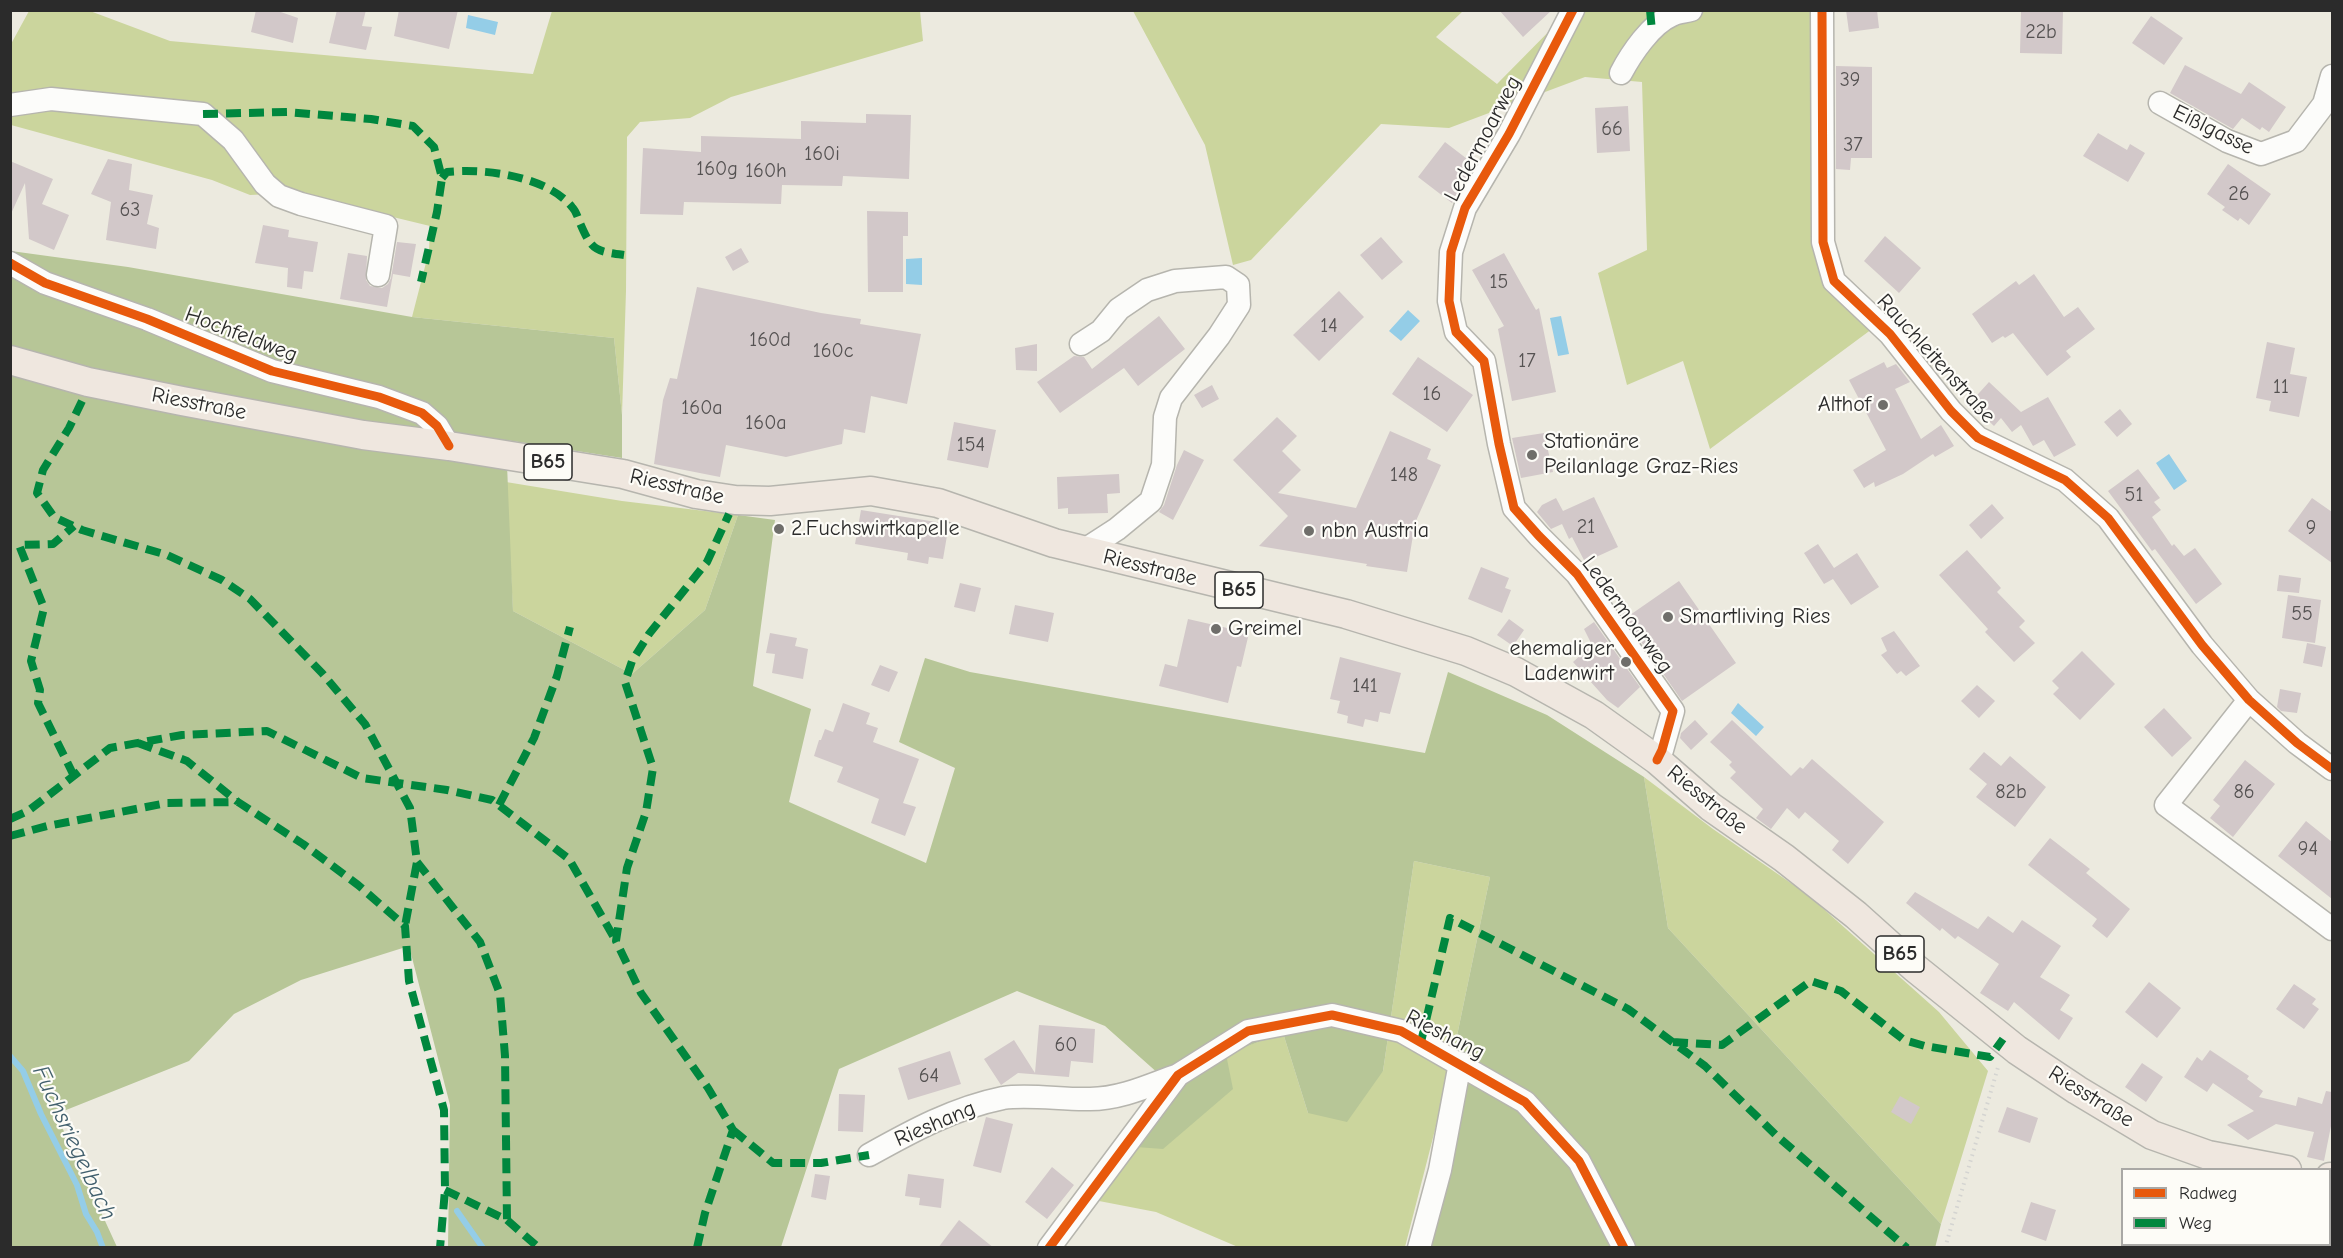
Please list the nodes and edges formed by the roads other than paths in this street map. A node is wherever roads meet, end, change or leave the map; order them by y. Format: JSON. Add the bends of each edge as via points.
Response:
{"nodes":[{"id":1,"x":1573,"y":10,"type":"edge"},
{"id":2,"x":1691,"y":10,"type":"edge"},
{"id":3,"x":1804,"y":10,"type":"edge"},
{"id":4,"x":1822,"y":10,"type":"edge"},
{"id":5,"x":1821,"y":72,"type":"junction"},
{"id":6,"x":1621,"y":73,"type":"dead end"},
{"id":7,"x":2332,"y":76,"type":"edge"},
{"id":8,"x":2160,"y":103,"type":"dead end"},
{"id":9,"x":10,"y":105,"type":"edge"},
{"id":10,"x":10,"y":263,"type":"edge"},
{"id":11,"x":378,"y":275,"type":"dead end"},
{"id":12,"x":1081,"y":344,"type":"dead end"},
{"id":13,"x":10,"y":360,"type":"edge"},
{"id":14,"x":449,"y":446,"type":"junction"},
{"id":15,"x":1083,"y":551,"type":"junction"},
{"id":16,"x":2249,"y":700,"type":"junction"},
{"id":17,"x":1657,"y":760,"type":"junction"},
{"id":18,"x":2332,"y":769,"type":"edge"},
{"id":19,"x":2332,"y":929,"type":"edge"},
{"id":20,"x":1460,"y":1064,"type":"junction"},
{"id":21,"x":1178,"y":1075,"type":"junction"},
{"id":22,"x":869,"y":1155,"type":"dead end"},
{"id":23,"x":2276,"y":1168,"type":"edge"},
{"id":24,"x":1049,"y":1248,"type":"edge"},
{"id":25,"x":1419,"y":1248,"type":"edge"},
{"id":26,"x":1624,"y":1248,"type":"edge"}],
"edges":[{"from":1,"to":17,"type":"street","name":"Ledermoarweg","via":[[1509,134],[1465,208],[1451,252],[1449,300],[1456,332],[1484,361],[1514,508],[1577,574],[1673,711]]},
{"from":2,"to":6,"type":"street","via":[[1671,15],[1652,31],[1632,52]]},
{"from":3,"to":5,"type":"street","via":[[1809,20],[1812,59]]},
{"from":4,"to":5,"type":"street","name":"Rauchleitenstraße"},
{"from":5,"to":16,"type":"street","name":"Rauchleitenstraße","via":[[1823,242],[1834,281],[1890,334],[1951,411],[1978,438],[2066,480],[2108,518],[2202,645]]},
{"from":7,"to":8,"type":"street","name":"Eißlgasse","via":[[2324,104],[2296,141],[2260,154],[2227,141]]},
{"from":9,"to":11,"type":"street","via":[[51,99],[203,114],[233,140],[265,184],[279,196],[386,226]]},
{"from":10,"to":14,"type":"street","name":"Hochfeldweg","via":[[45,283],[147,319],[272,371],[380,397],[422,413],[437,426]]},
{"from":12,"to":15,"type":"street","via":[[1101,330],[1119,309],[1147,290],[1175,281],[1226,277],[1238,285],[1239,305],[1171,398],[1165,417],[1163,465],[1151,501]]},
{"from":13,"to":14,"type":"main road","name":"Riesstraße","number":"B65","via":[[88,382],[182,401],[363,435]]},
{"from":14,"to":15,"type":"main road","name":"Riesstraße","number":"B65","via":[[623,474],[735,500],[770,501],[871,491],[938,503]]},
{"from":15,"to":17,"type":"main road","name":"Riesstraße","number":"B65","via":[[1346,614],[1466,651],[1516,672],[1594,715]]},
{"from":16,"to":18,"type":"street","name":"Rauchleitenstraße"},
{"from":16,"to":19,"type":"street","via":[[2166,805]]},
{"from":17,"to":23,"type":"main road","name":"Riesstraße","number":"B65","via":[[1711,807],[1856,915],[2010,1044],[2077,1090],[2152,1135],[2208,1155]]},
{"from":20,"to":21,"type":"street","name":"Rieshang","via":[[1401,1031],[1332,1015],[1248,1031]]},
{"from":20,"to":25,"type":"street","name":"Rieshang","via":[[1440,1170]]},
{"from":20,"to":26,"type":"street","name":"Rieshang","via":[[1526,1102],[1579,1161]]},
{"from":21,"to":22,"type":"street","name":"Rieshang","via":[[1119,1096],[1006,1098],[969,1107],[934,1119]]},
{"from":21,"to":24,"type":"street","name":"Rieshang"}]}
